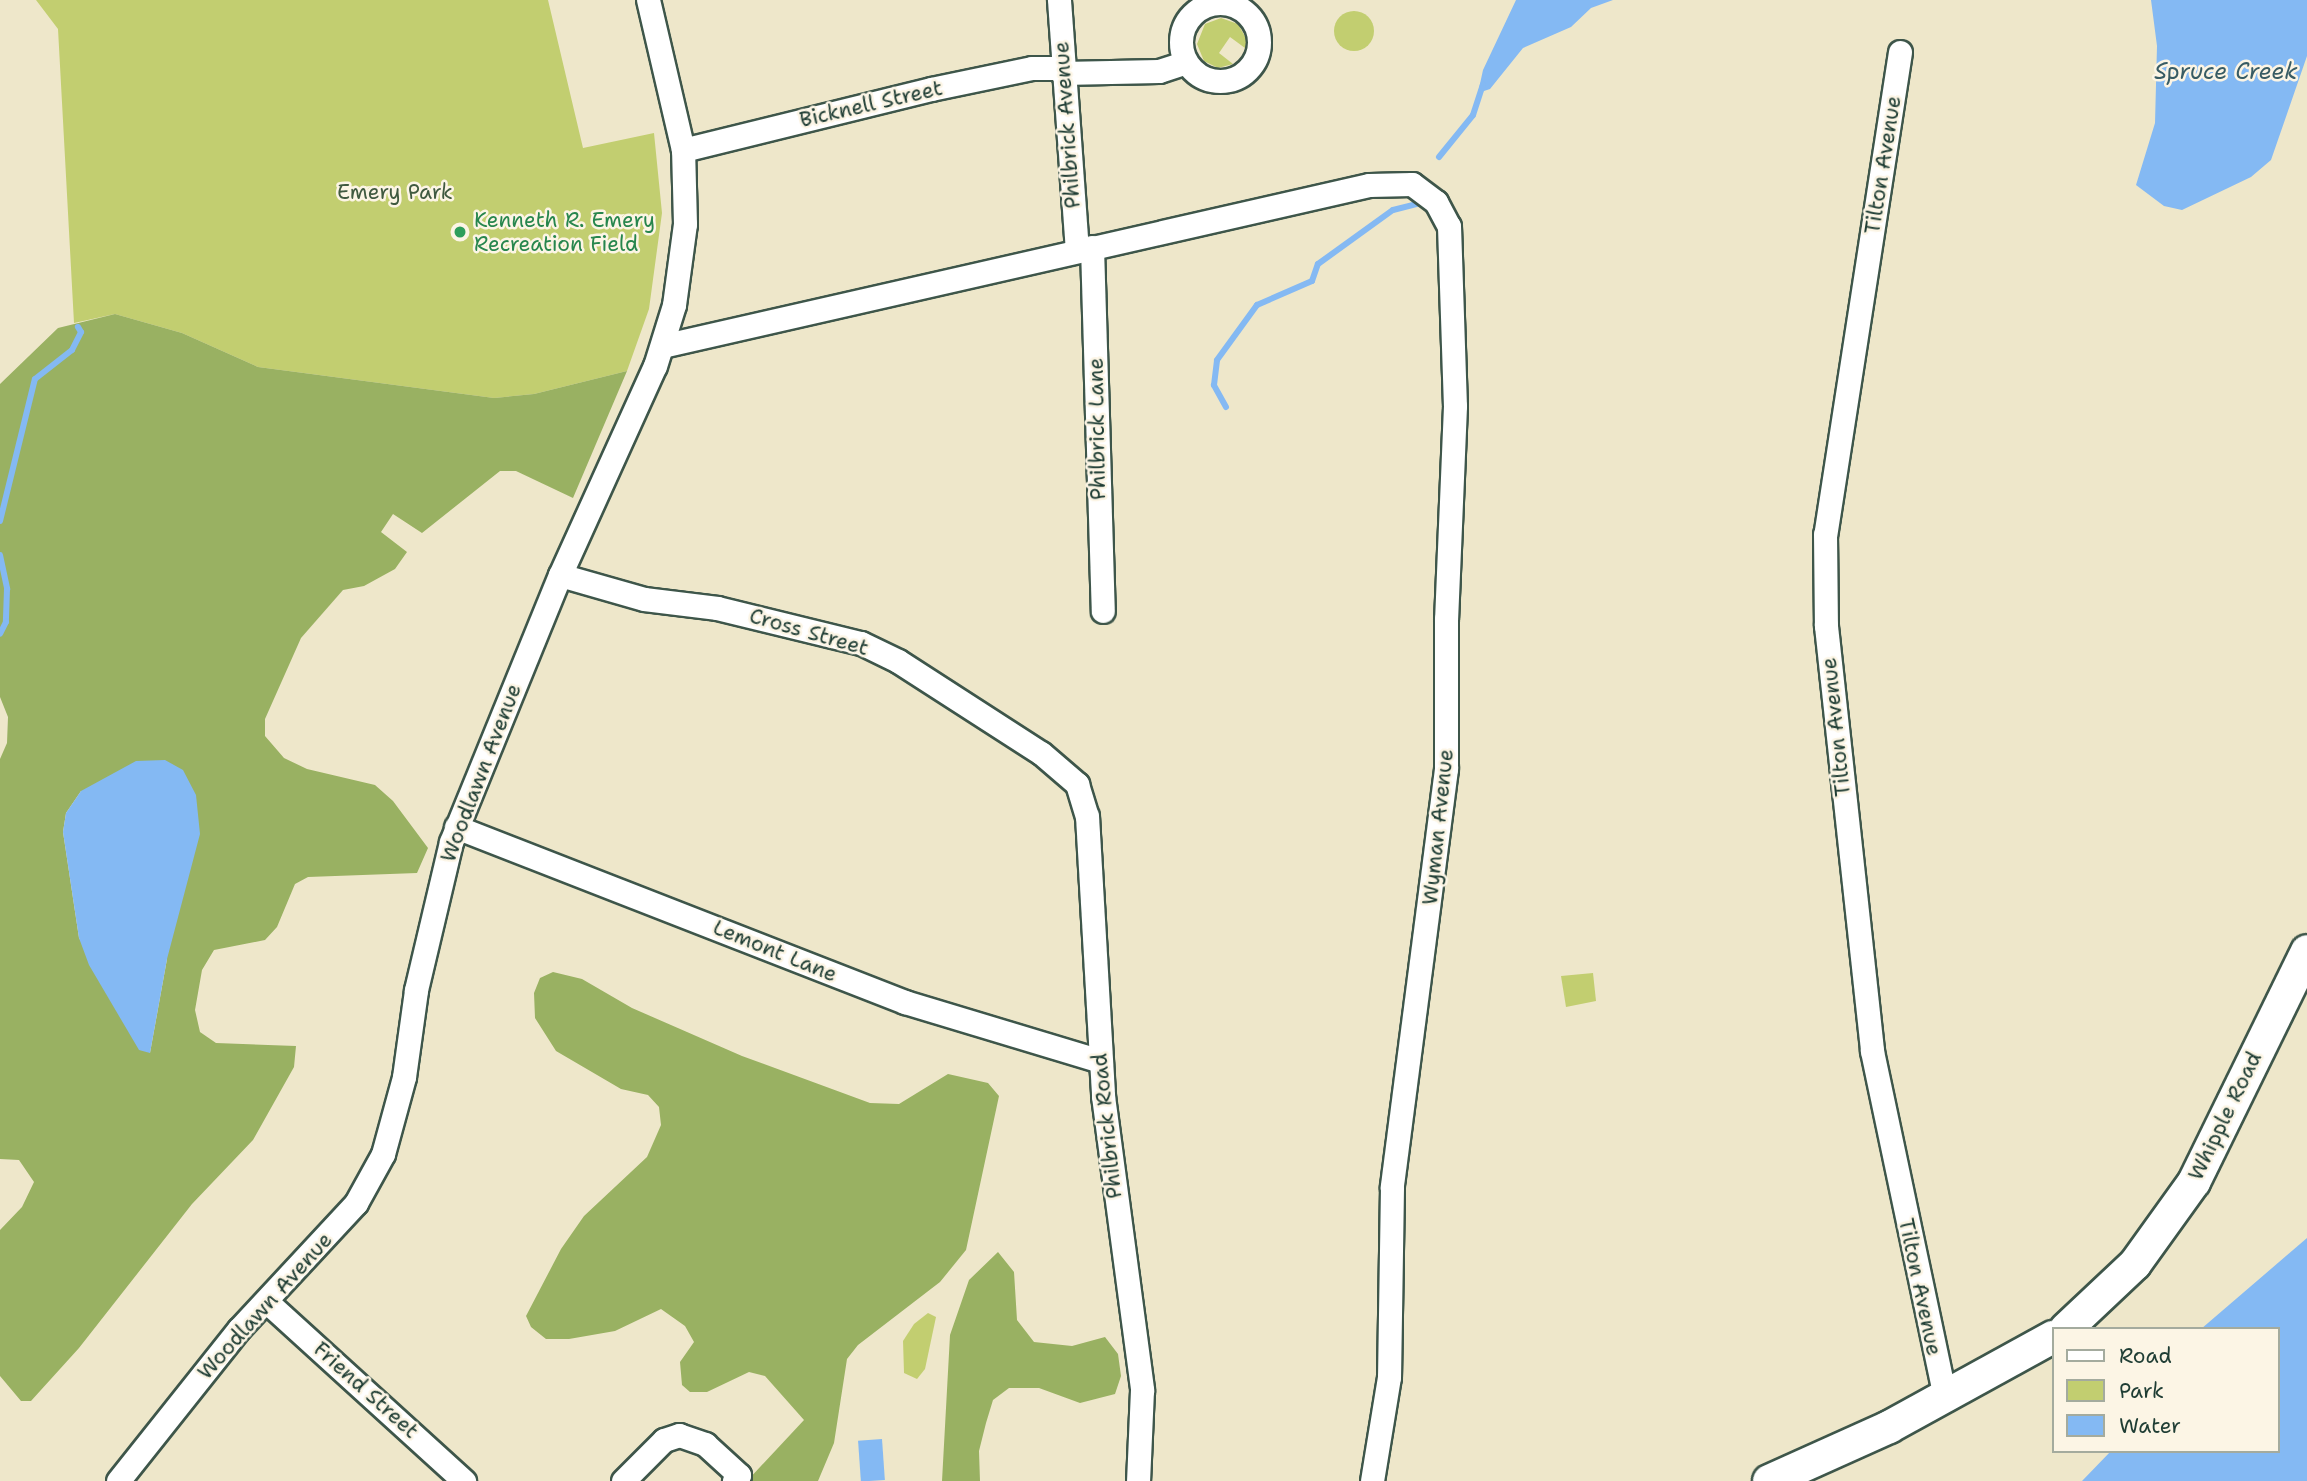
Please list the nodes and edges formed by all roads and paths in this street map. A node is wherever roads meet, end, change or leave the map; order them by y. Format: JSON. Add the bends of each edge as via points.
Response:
{"nodes":[{"id":1,"x":649,"y":0,"type":"edge"},
{"id":2,"x":1059,"y":0,"type":"edge"},
{"id":3,"x":1900,"y":52,"type":"dead end"},
{"id":4,"x":1186,"y":62,"type":"dead end"},
{"id":5,"x":1062,"y":71,"type":"junction"},
{"id":6,"x":683,"y":150,"type":"junction"},
{"id":7,"x":1084,"y":249,"type":"junction"},
{"id":8,"x":662,"y":346,"type":"junction"},
{"id":9,"x":560,"y":575,"type":"junction"},
{"id":10,"x":1103,"y":611,"type":"dead end"},
{"id":11,"x":1067,"y":774,"type":"joint"},
{"id":12,"x":456,"y":827,"type":"junction"},
{"id":13,"x":2307,"y":951,"type":"edge"},
{"id":14,"x":1100,"y":1061,"type":"junction"},
{"id":15,"x":266,"y":1301,"type":"junction"},
{"id":16,"x":2068,"y":1327,"type":"edge"},
{"id":17,"x":2052,"y":1339,"type":"edge"},
{"id":18,"x":1945,"y":1398,"type":"junction"},
{"id":19,"x":118,"y":1481,"type":"edge"},
{"id":20,"x":464,"y":1481,"type":"edge"},
{"id":21,"x":624,"y":1481,"type":"edge"},
{"id":22,"x":734,"y":1481,"type":"edge"},
{"id":23,"x":1138,"y":1481,"type":"edge"},
{"id":24,"x":1372,"y":1481,"type":"edge"},
{"id":25,"x":1769,"y":1481,"type":"edge"}],
"edges":[{"from":1,"to":6,"type":"street","name":"Woodlawn Avenue"},
{"from":2,"to":5,"type":"street","name":"Philbrick Avenue"},
{"from":3,"to":18,"type":"street","name":"Tilton Avenue","via":[[1825,534],[1826,626],[1871,1044]]},
{"from":4,"to":5,"type":"street","name":"Bicknell Street","via":[[1159,71],[1084,76]]},
{"from":5,"to":6,"type":"street","name":"Bicknell Street","via":[[1032,68],[931,89]]},
{"from":5,"to":7,"type":"street","name":"Philbrick Avenue"},
{"from":6,"to":8,"type":"street","name":"Woodlawn Avenue","via":[[681,260]]},
{"from":7,"to":8,"type":"street"},
{"from":7,"to":10,"type":"street","name":"Philbrick Lane"},
{"from":7,"to":24,"type":"street","name":"Wyman Avenue","via":[[1369,185],[1412,184],[1436,202],[1449,226],[1455,406],[1446,619],[1448,732],[1442,812],[1392,1187],[1389,1377]]},
{"from":8,"to":9,"type":"street","name":"Woodlawn Avenue"},
{"from":9,"to":11,"type":"street","name":"Cross Street","via":[[644,599],[717,608],[861,643],[898,661]]},
{"from":9,"to":12,"type":"street","name":"Woodlawn Avenue"},
{"from":11,"to":14,"type":"street","name":"Philbrick Road","via":[[1081,793],[1087,816]]},
{"from":12,"to":14,"type":"street","name":"Lemont Lane","via":[[905,1002]]},
{"from":12,"to":15,"type":"street","name":"Woodlawn Avenue","via":[[416,990],[402,1086],[383,1154],[356,1203]]},
{"from":13,"to":16,"type":"main road","name":"Whipple Road","via":[[2194,1182],[2135,1264]]},
{"from":14,"to":23,"type":"street","name":"Philbrick Road","via":[[1142,1390]]},
{"from":15,"to":19,"type":"street","name":"Woodlawn Avenue"},
{"from":15,"to":20,"type":"street","name":"Friend Street"},
{"from":17,"to":18,"type":"main road"},
{"from":18,"to":25,"type":"main road"},
{"from":21,"to":22,"type":"street","via":[[664,1440],[678,1435],[705,1444],[739,1475]]}]}
